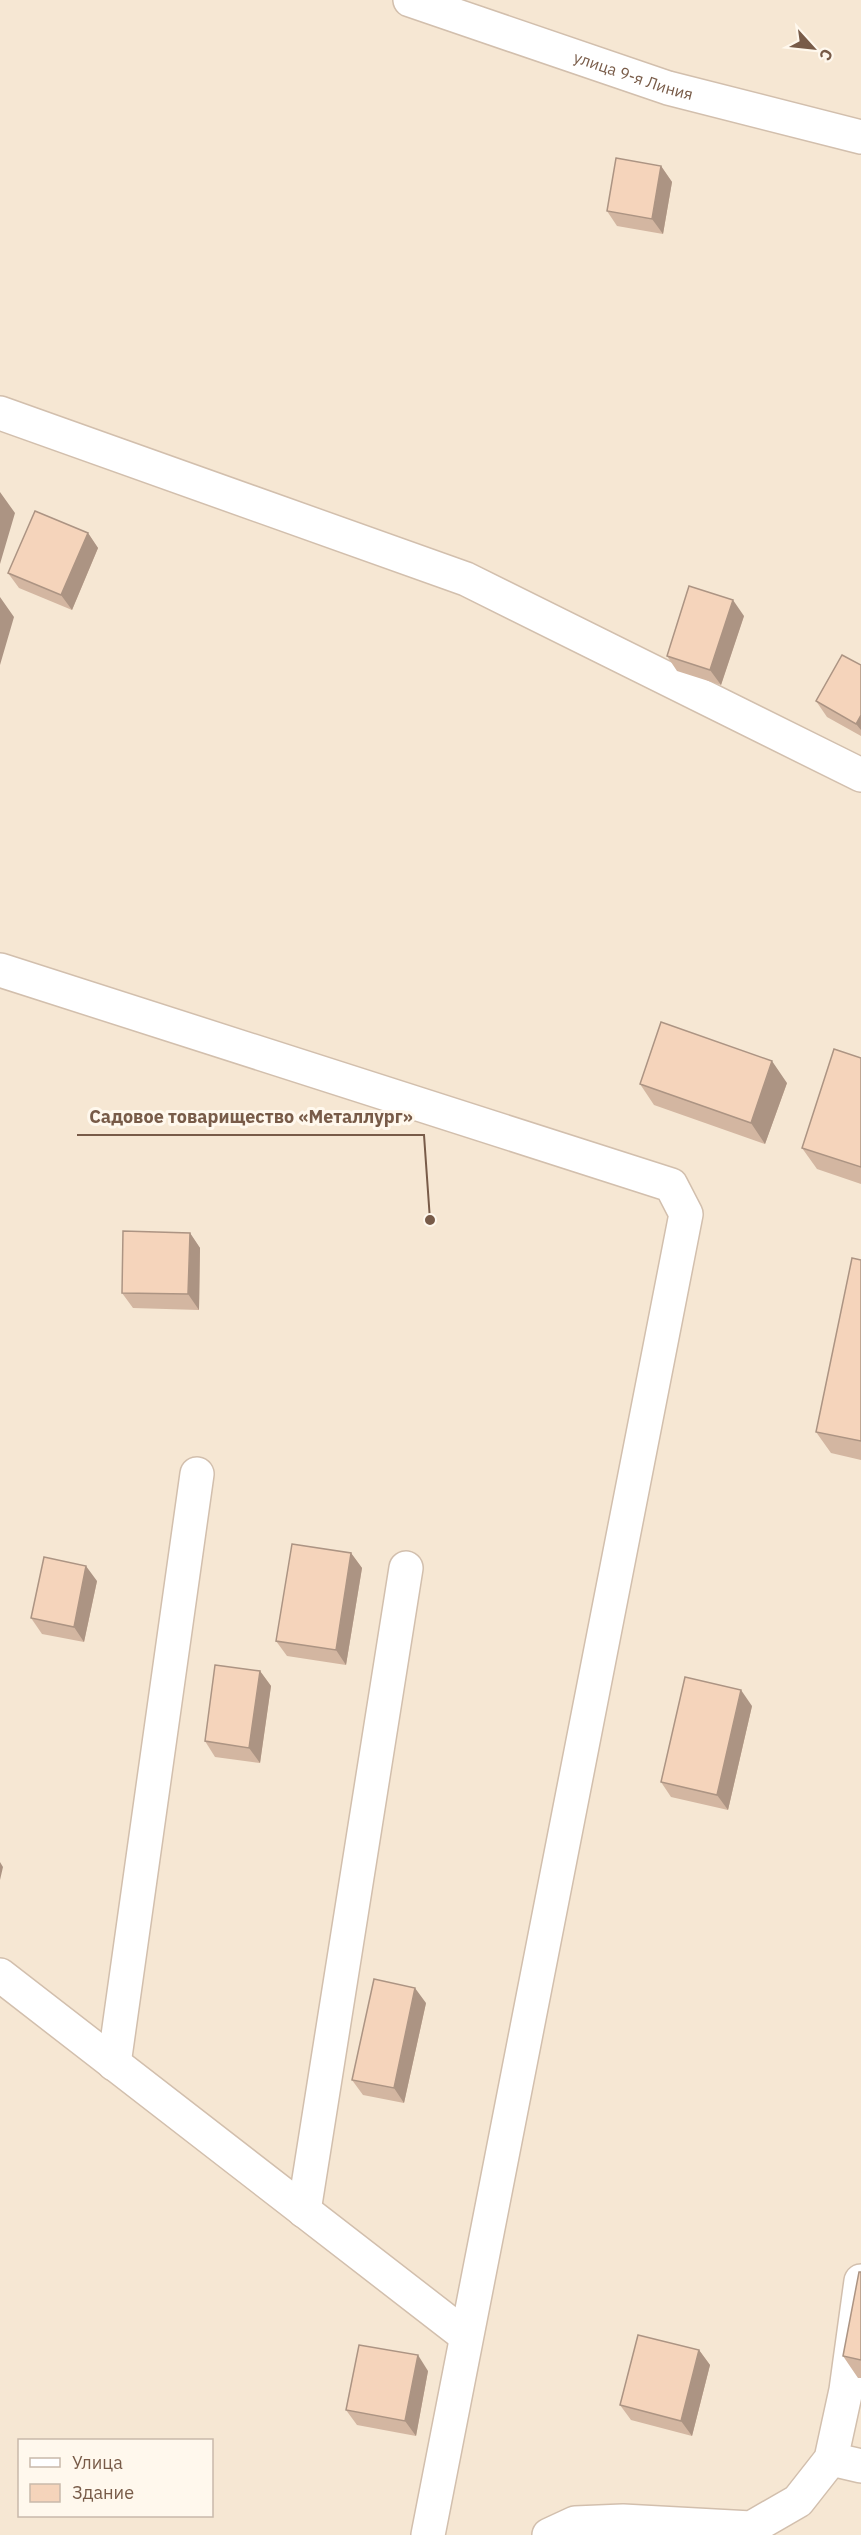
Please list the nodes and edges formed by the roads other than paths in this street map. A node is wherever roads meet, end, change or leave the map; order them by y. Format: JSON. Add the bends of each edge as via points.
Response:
{"nodes":[{"id":1,"x":410,"y":0,"type":"edge"},
{"id":2,"x":861,"y":137,"type":"edge"},
{"id":3,"x":0,"y":413,"type":"edge"},
{"id":4,"x":861,"y":775,"type":"edge"},
{"id":5,"x":0,"y":970,"type":"edge"},
{"id":6,"x":197,"y":1474,"type":"dead end"},
{"id":7,"x":406,"y":1568,"type":"dead end"},
{"id":8,"x":0,"y":1974,"type":"edge"},
{"id":9,"x":114,"y":2064,"type":"junction"},
{"id":10,"x":304,"y":2211,"type":"junction"},
{"id":11,"x":861,"y":2281,"type":"edge"},
{"id":12,"x":466,"y":2336,"type":"junction"},
{"id":13,"x":846,"y":2462,"type":"edge"},
{"id":14,"x":428,"y":2535,"type":"edge"},
{"id":15,"x":549,"y":2535,"type":"edge"}],
"edges":[{"from":1,"to":2,"type":"street","name":"улица 9-я Линия","via":[[668,88]]},
{"from":3,"to":4,"type":"street","via":[[466,579]]},
{"from":5,"to":12,"type":"street","via":[[671,1185],[686,1214]]},
{"from":6,"to":9,"type":"street"},
{"from":7,"to":10,"type":"street"},
{"from":8,"to":9,"type":"street"},
{"from":9,"to":10,"type":"street"},
{"from":10,"to":12,"type":"street"},
{"from":11,"to":13,"type":"street","via":[[846,2390]]},
{"from":12,"to":14,"type":"street"},
{"from":13,"to":15,"type":"street","via":[[798,2501],[751,2528],[575,2523]]}]}
